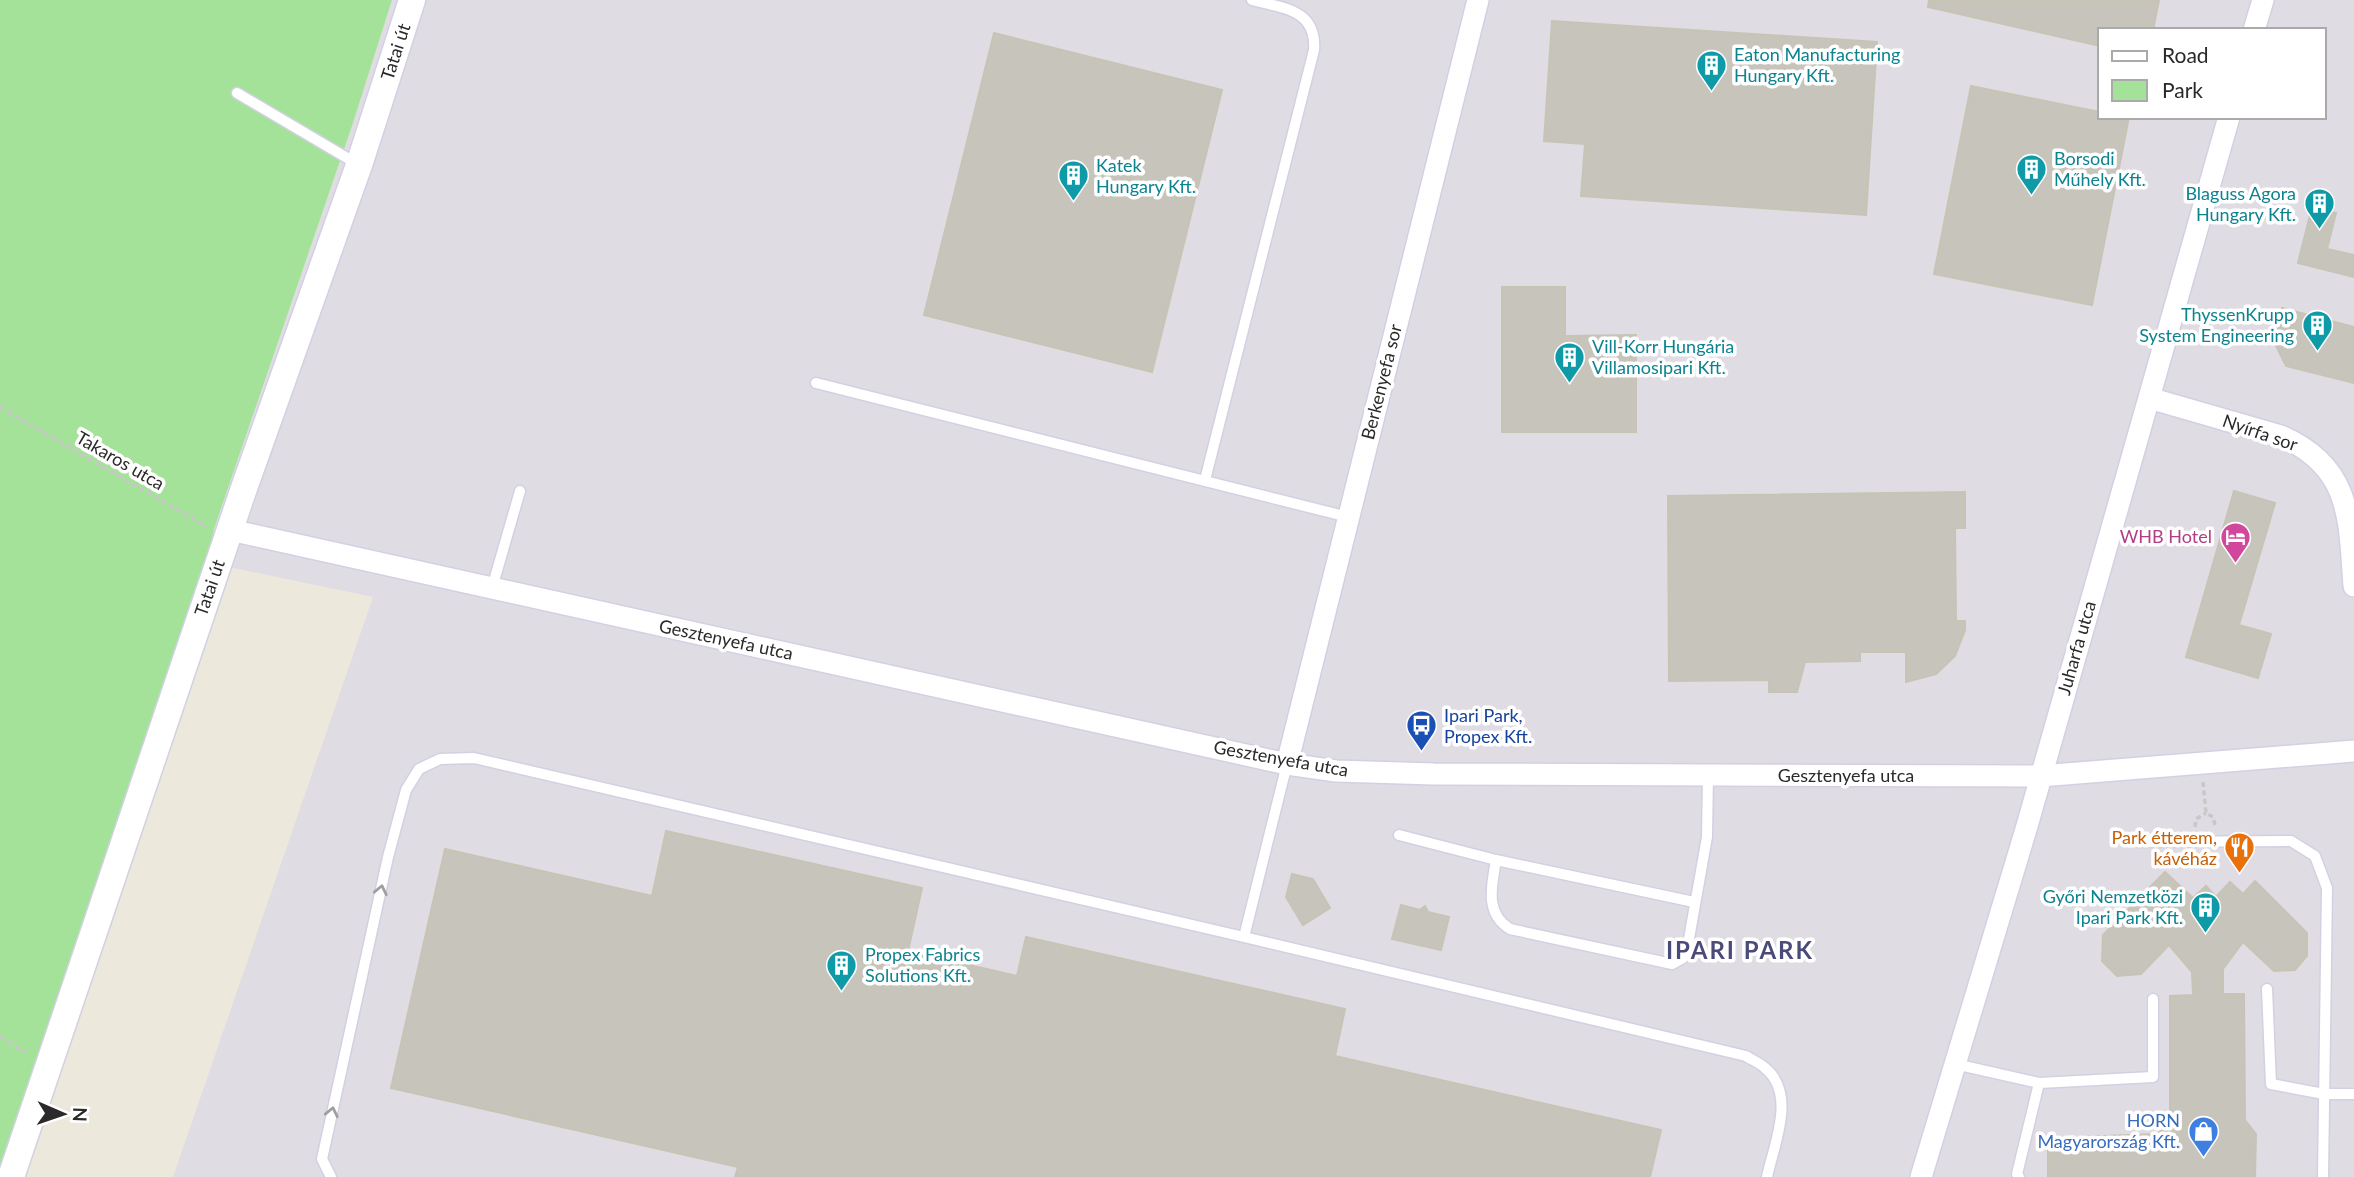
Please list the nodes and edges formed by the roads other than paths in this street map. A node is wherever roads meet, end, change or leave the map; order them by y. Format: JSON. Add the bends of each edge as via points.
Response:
{"nodes":[{"id":1,"x":412,"y":0,"type":"edge"},
{"id":2,"x":1252,"y":0,"type":"edge"},
{"id":3,"x":1478,"y":0,"type":"edge"},
{"id":4,"x":2263,"y":0,"type":"edge"},
{"id":5,"x":2255,"y":28,"type":"edge"},
{"id":6,"x":237,"y":93,"type":"dead end"},
{"id":7,"x":2228,"y":119,"type":"edge"},
{"id":8,"x":359,"y":165,"type":"junction"},
{"id":9,"x":816,"y":383,"type":"dead end"},
{"id":10,"x":2149,"y":398,"type":"junction"},
{"id":11,"x":1205,"y":480,"type":"junction"},
{"id":12,"x":520,"y":491,"type":"dead end"},
{"id":13,"x":1348,"y":517,"type":"junction"},
{"id":14,"x":230,"y":530,"type":"junction"},
{"id":15,"x":2354,"y":586,"type":"edge"},
{"id":16,"x":492,"y":588,"type":"junction"},
{"id":17,"x":2354,"y":751,"type":"edge"},
{"id":18,"x":1286,"y":764,"type":"junction"},
{"id":19,"x":1708,"y":776,"type":"junction"},
{"id":20,"x":2040,"y":776,"type":"junction"},
{"id":21,"x":1399,"y":835,"type":"dead end"},
{"id":22,"x":2139,"y":842,"type":"dead end"},
{"id":23,"x":1496,"y":860,"type":"junction"},
{"id":24,"x":1694,"y":902,"type":"junction"},
{"id":25,"x":1244,"y":937,"type":"junction"},
{"id":26,"x":2267,"y":989,"type":"dead end"},
{"id":27,"x":2153,"y":999,"type":"dead end"},
{"id":28,"x":1955,"y":1064,"type":"junction"},
{"id":29,"x":2039,"y":1083,"type":"junction"},
{"id":30,"x":2324,"y":1094,"type":"junction"},
{"id":31,"x":2354,"y":1094,"type":"edge"},
{"id":32,"x":11,"y":1177,"type":"edge"},
{"id":33,"x":331,"y":1177,"type":"edge"},
{"id":34,"x":1767,"y":1177,"type":"edge"},
{"id":35,"x":1921,"y":1177,"type":"edge"},
{"id":36,"x":2019,"y":1177,"type":"edge"},
{"id":37,"x":2323,"y":1177,"type":"edge"}],
"edges":[{"from":1,"to":8,"type":"street","name":"Tatai út"},
{"from":2,"to":11,"type":"lane","via":[[1299,13],[1312,29],[1314,50]]},
{"from":3,"to":13,"type":"street","name":"Berkenyefa sor"},
{"from":4,"to":5,"type":"street"},
{"from":6,"to":8,"type":"lane"},
{"from":7,"to":10,"type":"street","name":"Juharfa utca"},
{"from":8,"to":14,"type":"street","name":"Tatai út"},
{"from":9,"to":11,"type":"lane"},
{"from":10,"to":15,"type":"street","name":"Nyírfa sor","via":[[2281,436],[2317,458],[2334,478],[2345,503]]},
{"from":10,"to":20,"type":"street","name":"Juharfa utca"},
{"from":11,"to":13,"type":"lane"},
{"from":12,"to":16,"type":"lane"},
{"from":13,"to":18,"type":"street","name":"Berkenyefa sor"},
{"from":14,"to":16,"type":"street","name":"Gesztenyefa utca"},
{"from":14,"to":32,"type":"street","name":"Tatai út"},
{"from":16,"to":18,"type":"street","name":"Gesztenyefa utca"},
{"from":17,"to":20,"type":"street","name":"Gesztenyefa utca"},
{"from":18,"to":19,"type":"street","name":"Gesztenyefa utca","via":[[1335,771]]},
{"from":18,"to":25,"type":"lane"},
{"from":19,"to":20,"type":"street","name":"Gesztenyefa utca"},
{"from":19,"to":24,"type":"lane","via":[[1707,837]]},
{"from":20,"to":28,"type":"street","name":"Juharfa utca"},
{"from":21,"to":23,"type":"lane"},
{"from":22,"to":30,"type":"lane","via":[[2291,841],[2315,856],[2327,888]]},
{"from":23,"to":24,"type":"lane"},
{"from":23,"to":24,"type":"lane","via":[[1492,908],[1510,929],[1672,964],[1687,950]]},
{"from":33,"to":25,"type":"lane","one_way":true,"via":[[322,1159],[388,858],[406,790],[419,769],[440,759],[474,758]]},
{"from":25,"to":34,"type":"lane","via":[[1746,1056],[1766,1068],[1782,1097]]},
{"from":26,"to":30,"type":"lane","via":[[2270,1084]]},
{"from":27,"to":29,"type":"lane","via":[[2153,1077]]},
{"from":28,"to":29,"type":"lane"},
{"from":28,"to":35,"type":"street","name":"Juharfa utca"},
{"from":29,"to":36,"type":"lane"},
{"from":30,"to":31,"type":"lane"},
{"from":30,"to":37,"type":"lane"}]}
